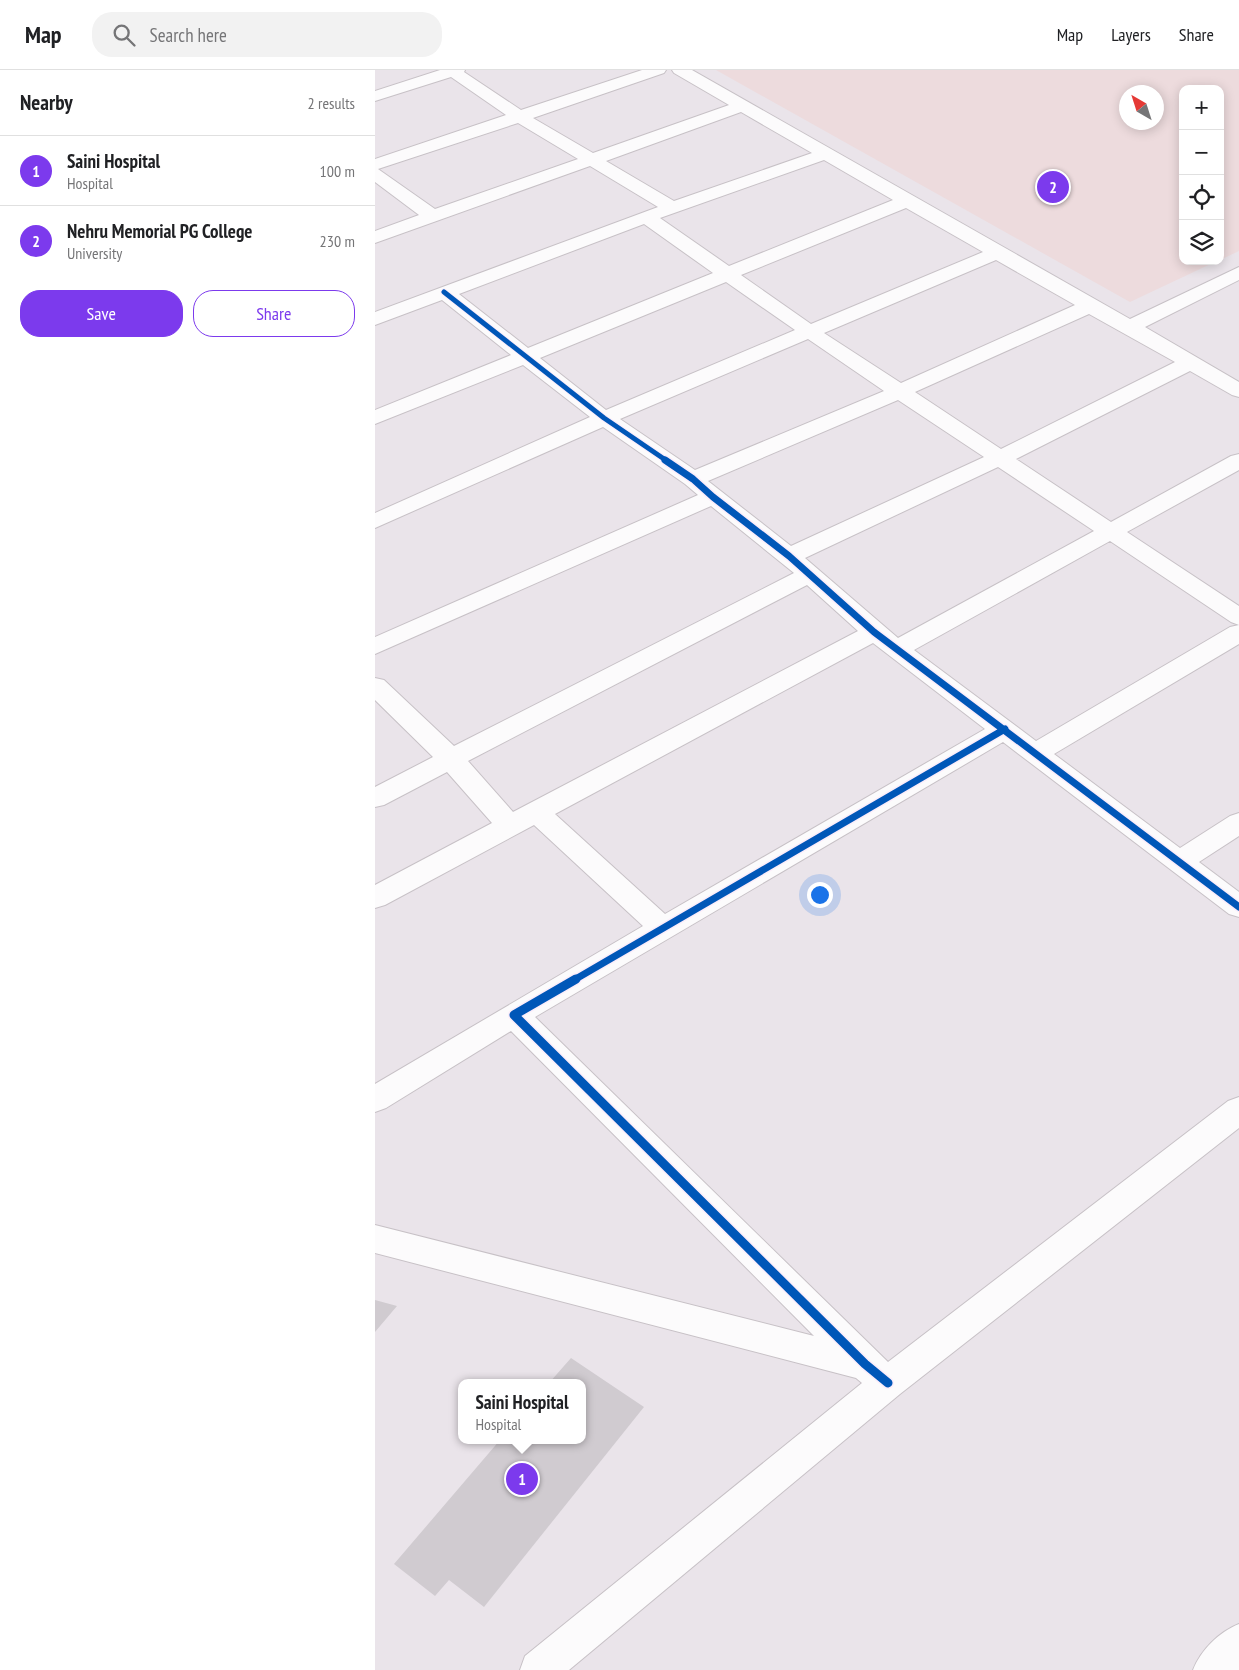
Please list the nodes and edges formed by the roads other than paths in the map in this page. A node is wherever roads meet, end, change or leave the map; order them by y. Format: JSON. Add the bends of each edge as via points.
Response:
{"nodes":[{"id":1,"x":454,"y":70,"type":"edge"},
{"id":2,"x":658,"y":70,"type":"edge"},
{"id":3,"x":680,"y":70,"type":"edge"},
{"id":4,"x":375,"y":96,"type":"edge"},
{"id":5,"x":742,"y":106,"type":"junction"},
{"id":6,"x":520,"y":117,"type":"junction"},
{"id":7,"x":826,"y":154,"type":"junction"},
{"id":8,"x":590,"y":160,"type":"junction"},
{"id":9,"x":375,"y":165,"type":"edge"},
{"id":10,"x":375,"y":174,"type":"edge"},
{"id":11,"x":906,"y":201,"type":"junction"},
{"id":12,"x":673,"y":208,"type":"junction"},
{"id":13,"x":433,"y":217,"type":"junction"},
{"id":14,"x":646,"y":217,"type":"junction"},
{"id":15,"x":375,"y":237,"type":"edge"},
{"id":16,"x":997,"y":253,"type":"junction"},
{"id":17,"x":1239,"y":273,"type":"edge"},
{"id":18,"x":726,"y":274,"type":"junction"},
{"id":19,"x":444,"y":292,"type":"junction"},
{"id":20,"x":1090,"y":306,"type":"junction"},
{"id":21,"x":375,"y":319,"type":"edge"},
{"id":22,"x":1130,"y":327,"type":"junction"},
{"id":23,"x":810,"y":332,"type":"junction"},
{"id":24,"x":525,"y":357,"type":"junction"},
{"id":25,"x":1190,"y":364,"type":"junction"},
{"id":26,"x":1234,"y":383,"type":"edge"},
{"id":27,"x":901,"y":392,"type":"junction"},
{"id":28,"x":375,"y":418,"type":"edge"},
{"id":29,"x":604,"y":418,"type":"junction"},
{"id":30,"x":1000,"y":458,"type":"junction"},
{"id":31,"x":1239,"y":461,"type":"edge"},
{"id":32,"x":693,"y":479,"type":"junction"},
{"id":33,"x":713,"y":498,"type":"junction"},
{"id":34,"x":375,"y":521,"type":"edge"},
{"id":35,"x":1111,"y":531,"type":"junction"},
{"id":36,"x":789,"y":556,"type":"junction"},
{"id":37,"x":810,"y":574,"type":"junction"},
{"id":38,"x":1239,"y":617,"type":"edge"},
{"id":39,"x":874,"y":632,"type":"junction"},
{"id":40,"x":1239,"y":633,"type":"edge"},
{"id":41,"x":375,"y":646,"type":"edge"},
{"id":42,"x":896,"y":649,"type":"junction"},
{"id":43,"x":375,"y":686,"type":"edge"},
{"id":44,"x":1005,"y":730,"type":"junction"},
{"id":45,"x":1036,"y":753,"type":"junction"},
{"id":46,"x":451,"y":758,"type":"junction"},
{"id":47,"x":375,"y":798,"type":"edge"},
{"id":48,"x":537,"y":813,"type":"junction"},
{"id":49,"x":1239,"y":823,"type":"edge"},
{"id":50,"x":510,"y":826,"type":"junction"},
{"id":51,"x":1180,"y":861,"type":"junction"},
{"id":52,"x":375,"y":898,"type":"edge"},
{"id":53,"x":1239,"y":907,"type":"edge"},
{"id":54,"x":664,"y":929,"type":"junction"},
{"id":55,"x":514,"y":1015,"type":"junction"},
{"id":56,"x":375,"y":1099,"type":"edge"},
{"id":57,"x":1239,"y":1110,"type":"edge"},
{"id":58,"x":375,"y":1239,"type":"edge"},
{"id":59,"x":877,"y":1374,"type":"junction"},
{"id":60,"x":1239,"y":1643,"type":"edge"},
{"id":61,"x":539,"y":1670,"type":"edge"},
{"id":62,"x":1212,"y":1670,"type":"edge"}],
"edges":[{"from":1,"to":4,"type":"street"},
{"from":1,"to":6,"type":"street"},
{"from":2,"to":6,"type":"street"},
{"from":3,"to":5,"type":"street"},
{"from":5,"to":7,"type":"street"},
{"from":5,"to":8,"type":"street"},
{"from":6,"to":8,"type":"street"},
{"from":6,"to":9,"type":"street"},
{"from":7,"to":11,"type":"street"},
{"from":7,"to":12,"type":"street"},
{"from":8,"to":12,"type":"street"},
{"from":8,"to":13,"type":"street"},
{"from":10,"to":13,"type":"street"},
{"from":11,"to":16,"type":"street"},
{"from":11,"to":18,"type":"street"},
{"from":12,"to":14,"type":"street"},
{"from":13,"to":15,"type":"street"},
{"from":14,"to":18,"type":"street"},
{"from":14,"to":19,"type":"street"},
{"from":16,"to":20,"type":"street"},
{"from":16,"to":23,"type":"street"},
{"from":17,"to":22,"type":"street"},
{"from":18,"to":23,"type":"street"},
{"from":18,"to":24,"type":"street"},
{"from":19,"to":21,"type":"street"},
{"from":19,"to":24,"type":"street"},
{"from":20,"to":22,"type":"street"},
{"from":20,"to":27,"type":"street"},
{"from":22,"to":25,"type":"street"},
{"from":23,"to":27,"type":"street"},
{"from":23,"to":29,"type":"street"},
{"from":24,"to":28,"type":"street"},
{"from":24,"to":29,"type":"street"},
{"from":25,"to":26,"type":"street"},
{"from":25,"to":30,"type":"street"},
{"from":27,"to":30,"type":"street"},
{"from":27,"to":32,"type":"street"},
{"from":29,"to":32,"type":"street"},
{"from":29,"to":34,"type":"street"},
{"from":30,"to":35,"type":"street"},
{"from":30,"to":36,"type":"street"},
{"from":31,"to":35,"type":"street"},
{"from":32,"to":33,"type":"street"},
{"from":33,"to":36,"type":"street"},
{"from":33,"to":41,"type":"street"},
{"from":35,"to":38,"type":"street"},
{"from":35,"to":42,"type":"street"},
{"from":36,"to":37,"type":"street"},
{"from":37,"to":39,"type":"street"},
{"from":37,"to":46,"type":"street"},
{"from":39,"to":42,"type":"street"},
{"from":39,"to":48,"type":"street"},
{"from":40,"to":45,"type":"street"},
{"from":42,"to":44,"type":"street"},
{"from":43,"to":46,"type":"street"},
{"from":44,"to":45,"type":"street"},
{"from":44,"to":54,"type":"street"},
{"from":45,"to":51,"type":"street"},
{"from":46,"to":47,"type":"street"},
{"from":46,"to":50,"type":"street"},
{"from":48,"to":50,"type":"street"},
{"from":48,"to":54,"type":"street"},
{"from":49,"to":51,"type":"street"},
{"from":50,"to":52,"type":"street"},
{"from":51,"to":53,"type":"street"},
{"from":54,"to":55,"type":"street"},
{"from":55,"to":56,"type":"street"},
{"from":55,"to":59,"type":"street"},
{"from":57,"to":59,"type":"street"},
{"from":58,"to":59,"type":"street"},
{"from":59,"to":61,"type":"street"},
{"from":60,"to":62,"type":"street"}]}
